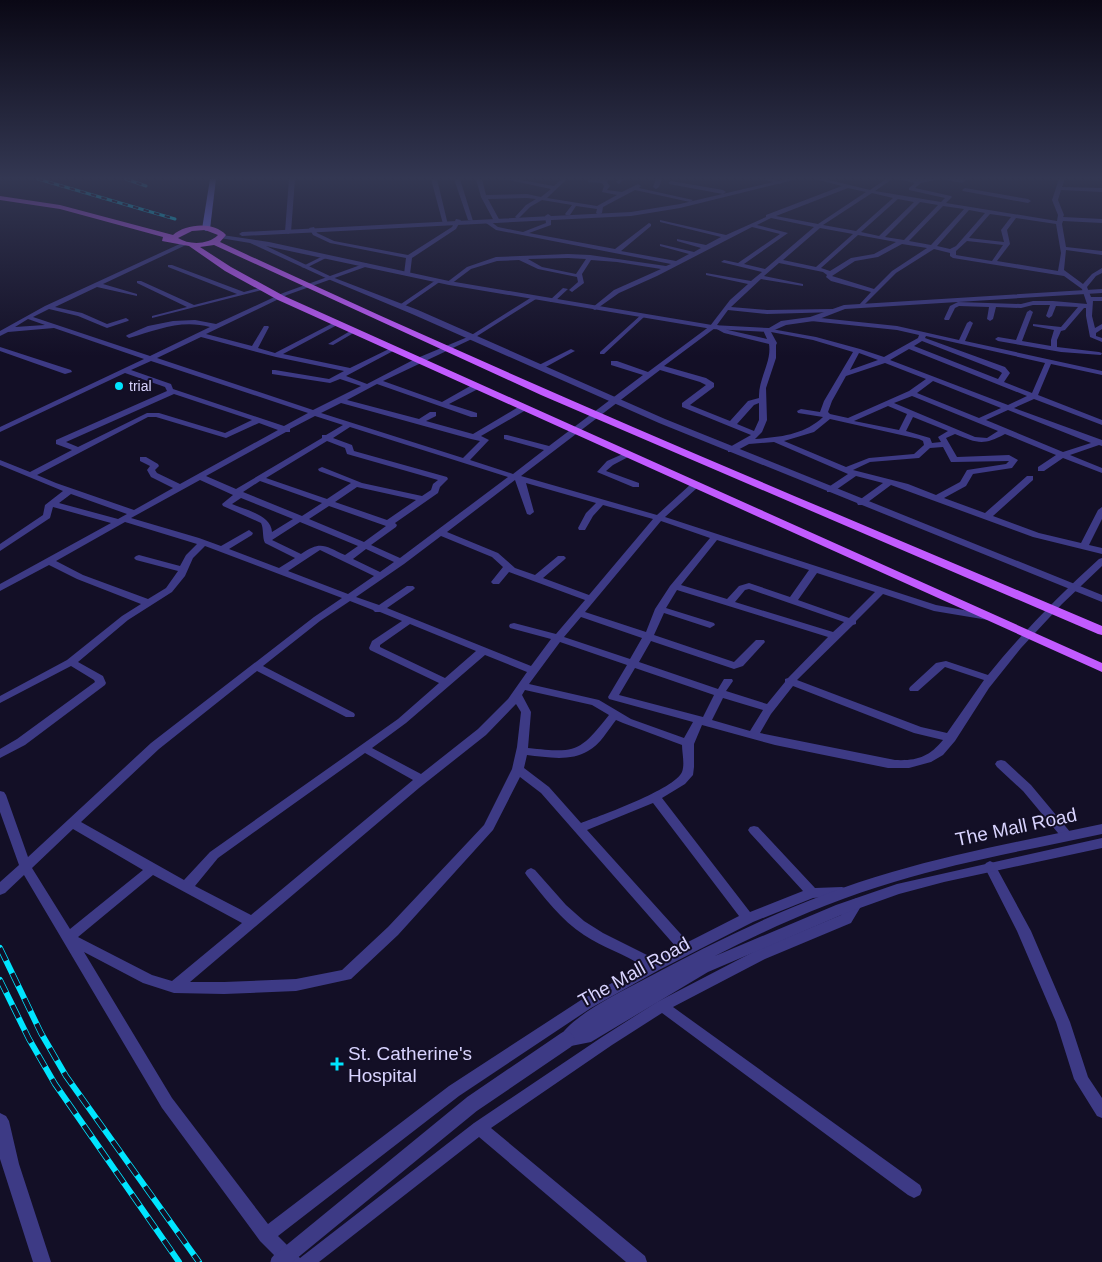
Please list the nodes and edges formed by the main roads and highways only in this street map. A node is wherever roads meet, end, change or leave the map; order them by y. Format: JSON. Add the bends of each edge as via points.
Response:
{"nodes":[{"id":1,"x":178,"y":238,"type":"edge"},
{"id":2,"x":212,"y":238,"type":"edge"},
{"id":3,"x":222,"y":238,"type":"edge"},
{"id":4,"x":188,"y":244,"type":"junction"},
{"id":5,"x":1102,"y":631,"type":"edge"},
{"id":6,"x":1102,"y":668,"type":"edge"}],
"edges":[{"from":1,"to":4,"type":"main road"},
{"from":2,"to":4,"type":"main road"},
{"from":3,"to":5,"type":"main road","via":[[307,286],[446,349]]},
{"from":4,"to":6,"type":"main road","via":[[281,298]]}]}
